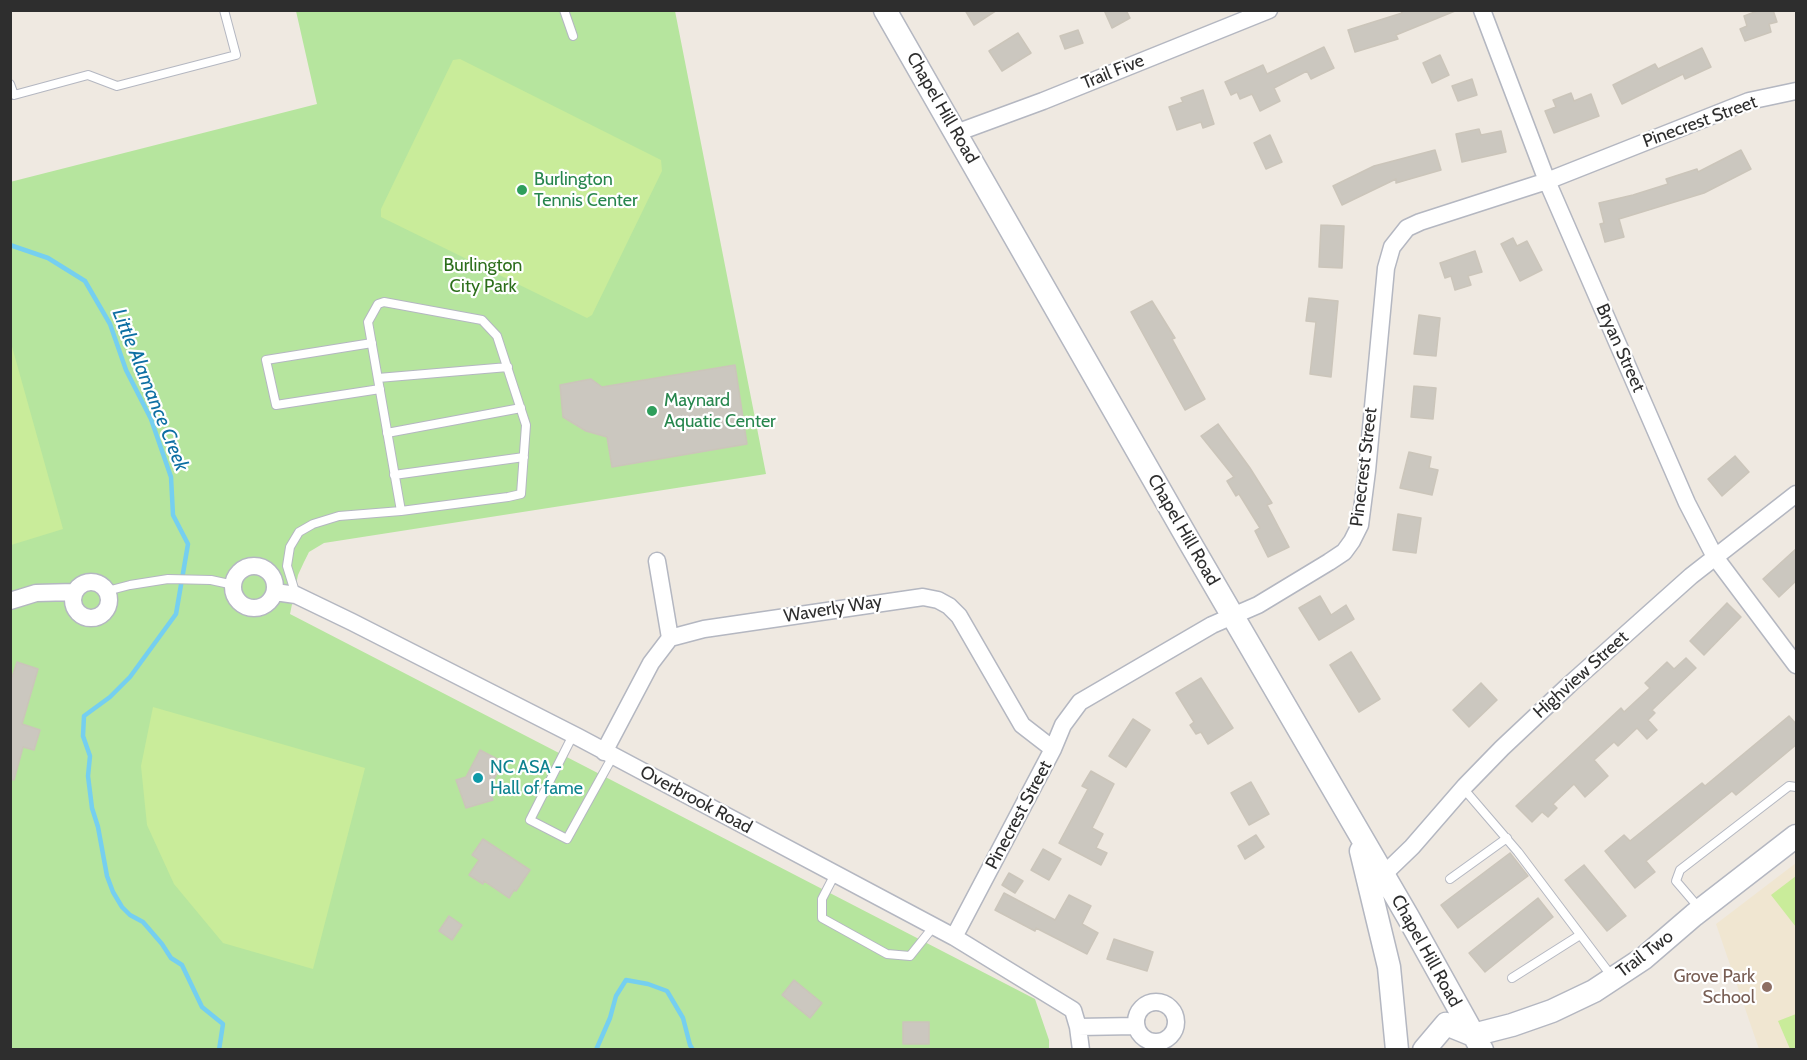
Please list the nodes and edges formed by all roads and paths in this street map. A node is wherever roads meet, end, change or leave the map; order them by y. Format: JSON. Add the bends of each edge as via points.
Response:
{"nodes":[{"id":1,"x":224,"y":10,"type":"edge"},
{"id":2,"x":564,"y":10,"type":"edge"},
{"id":3,"x":885,"y":10,"type":"edge"},
{"id":4,"x":1269,"y":10,"type":"edge"},
{"id":5,"x":1482,"y":10,"type":"edge"},
{"id":6,"x":573,"y":36,"type":"dead end"},
{"id":7,"x":10,"y":84,"type":"edge"},
{"id":8,"x":1797,"y":91,"type":"edge"},
{"id":9,"x":956,"y":133,"type":"junction"},
{"id":10,"x":1547,"y":181,"type":"junction"},
{"id":11,"x":372,"y":343,"type":"junction"},
{"id":12,"x":508,"y":367,"type":"junction"},
{"id":13,"x":378,"y":378,"type":"junction"},
{"id":14,"x":380,"y":389,"type":"junction"},
{"id":15,"x":521,"y":408,"type":"junction"},
{"id":16,"x":387,"y":433,"type":"junction"},
{"id":17,"x":524,"y":457,"type":"junction"},
{"id":18,"x":394,"y":475,"type":"junction"},
{"id":19,"x":1797,"y":494,"type":"edge"},
{"id":20,"x":401,"y":511,"type":"junction"},
{"id":21,"x":1715,"y":557,"type":"junction"},
{"id":22,"x":657,"y":561,"type":"dead end"},
{"id":23,"x":234,"y":585,"type":"junction"},
{"id":24,"x":107,"y":591,"type":"junction"},
{"id":25,"x":75,"y":592,"type":"junction"},
{"id":26,"x":275,"y":592,"type":"junction"},
{"id":27,"x":296,"y":595,"type":"junction"},
{"id":28,"x":10,"y":601,"type":"edge"},
{"id":29,"x":1233,"y":616,"type":"junction"},
{"id":30,"x":670,"y":638,"type":"junction"},
{"id":31,"x":1797,"y":665,"type":"edge"},
{"id":32,"x":573,"y":735,"type":"junction"},
{"id":33,"x":1053,"y":749,"type":"junction"},
{"id":34,"x":609,"y":754,"type":"junction"},
{"id":35,"x":1797,"y":787,"type":"edge"},
{"id":36,"x":1463,"y":788,"type":"junction"},
{"id":37,"x":1355,"y":826,"type":"junction"},
{"id":38,"x":1797,"y":836,"type":"edge"},
{"id":39,"x":1507,"y":838,"type":"junction"},
{"id":40,"x":835,"y":874,"type":"junction"},
{"id":41,"x":1383,"y":875,"type":"junction"},
{"id":42,"x":1450,"y":879,"type":"dead end"},
{"id":43,"x":1701,"y":909,"type":"junction"},
{"id":44,"x":934,"y":926,"type":"junction"},
{"id":45,"x":1580,"y":934,"type":"junction"},
{"id":46,"x":954,"y":937,"type":"junction"},
{"id":47,"x":1512,"y":978,"type":"dead end"},
{"id":48,"x":1613,"y":978,"type":"junction"},
{"id":49,"x":1136,"y":1026,"type":"dead end"},
{"id":50,"x":1078,"y":1027,"type":"junction"},
{"id":51,"x":1474,"y":1045,"type":"edge"},
{"id":52,"x":1081,"y":1050,"type":"edge"},
{"id":53,"x":1397,"y":1050,"type":"edge"},
{"id":54,"x":1424,"y":1050,"type":"edge"}],
"edges":[{"from":1,"to":7,"type":"lane","via":[[236,55],[117,86],[88,75],[14,95]]},
{"from":2,"to":6,"type":"lane"},
{"from":3,"to":9,"type":"main road","name":"Chapel Hill Road"},
{"from":4,"to":9,"type":"street","name":"Trail Five"},
{"from":5,"to":10,"type":"street","name":"Bryan Street"},
{"from":8,"to":10,"type":"street","name":"Pinecrest Street","via":[[1749,101]]},
{"from":9,"to":29,"type":"main road","name":"Chapel Hill Road"},
{"from":10,"to":21,"type":"street","name":"Bryan Street","via":[[1687,503]]},
{"from":10,"to":29,"type":"street","name":"Pinecrest Street","via":[[1420,222],[1398,238],[1386,268],[1360,525],[1344,552]]},
{"from":11,"to":12,"type":"lane","via":[[368,322],[378,304],[458,314],[482,320],[497,336]]},
{"from":11,"to":13,"type":"lane"},
{"from":11,"to":14,"type":"lane","via":[[266,360],[276,405]]},
{"from":12,"to":13,"type":"lane"},
{"from":12,"to":15,"type":"lane"},
{"from":13,"to":14,"type":"lane"},
{"from":14,"to":16,"type":"lane"},
{"from":15,"to":16,"type":"lane"},
{"from":15,"to":17,"type":"lane","via":[[526,425]]},
{"from":16,"to":18,"type":"lane"},
{"from":17,"to":18,"type":"lane"},
{"from":17,"to":20,"type":"lane","via":[[521,494]]},
{"from":18,"to":20,"type":"lane"},
{"from":19,"to":21,"type":"street","name":"Highview Street"},
{"from":20,"to":27,"type":"lane","via":[[339,516],[299,532],[290,547],[287,566]]},
{"from":21,"to":31,"type":"street","name":"Bryan Street"},
{"from":21,"to":36,"type":"street","name":"Highview Street","via":[[1569,685]]},
{"from":22,"to":30,"type":"street"},
{"from":23,"to":24,"type":"lane","via":[[211,579],[168,579]]},
{"from":23,"to":26,"type":"street","via":[[237,598],[247,606],[261,607]]},
{"from":23,"to":26,"type":"street","via":[[245,568],[258,566],[270,573]]},
{"from":24,"to":25,"type":"street","via":[[88,582]]},
{"from":24,"to":25,"type":"street","via":[[107,608],[93,617],[77,610]]},
{"from":25,"to":28,"type":"street","via":[[36,593]]},
{"from":26,"to":27,"type":"street","name":"Overbrook Road"},
{"from":27,"to":32,"type":"street","name":"Overbrook Road"},
{"from":29,"to":33,"type":"street","name":"Pinecrest Street","via":[[1080,702],[1063,725]]},
{"from":29,"to":37,"type":"main road","name":"Chapel Hill Road"},
{"from":30,"to":33,"type":"street","name":"Waverly Way","via":[[704,629],[888,601],[922,597],[938,600],[959,616],[1022,725]]},
{"from":30,"to":34,"type":"street","via":[[651,663]]},
{"from":32,"to":34,"type":"street","name":"Overbrook Road"},
{"from":32,"to":34,"type":"lane","via":[[530,820],[567,839]]},
{"from":33,"to":46,"type":"street","name":"Pinecrest Street"},
{"from":34,"to":40,"type":"street","name":"Overbrook Road"},
{"from":35,"to":43,"type":"lane","via":[[1789,786],[1680,870],[1676,881]]},
{"from":36,"to":39,"type":"lane"},
{"from":36,"to":41,"type":"street","name":"Highview Street"},
{"from":37,"to":41,"type":"main road","name":"Chapel Hill Road"},
{"from":37,"to":53,"type":"main road","via":[[1389,967]]},
{"from":38,"to":43,"type":"main road","name":"Trail Two"},
{"from":39,"to":42,"type":"lane"},
{"from":39,"to":45,"type":"lane"},
{"from":40,"to":44,"type":"street","name":"Overbrook Road"},
{"from":40,"to":44,"type":"lane","via":[[822,899],[822,918],[887,954],[910,956]]},
{"from":41,"to":51,"type":"main road","name":"Chapel Hill Road"},
{"from":43,"to":48,"type":"main road","name":"Trail Two","via":[[1644,958]]},
{"from":44,"to":46,"type":"street","name":"Overbrook Road"},
{"from":45,"to":47,"type":"lane"},
{"from":45,"to":48,"type":"lane"},
{"from":46,"to":50,"type":"street","name":"Overbrook Road","via":[[1073,1010]]},
{"from":48,"to":51,"type":"main road","name":"Trail Two","via":[[1594,991]]},
{"from":49,"to":50,"type":"street"},
{"from":50,"to":52,"type":"street","name":"Overbrook Road"},
{"from":51,"to":54,"type":"main road","via":[[1446,1024]]}]}
